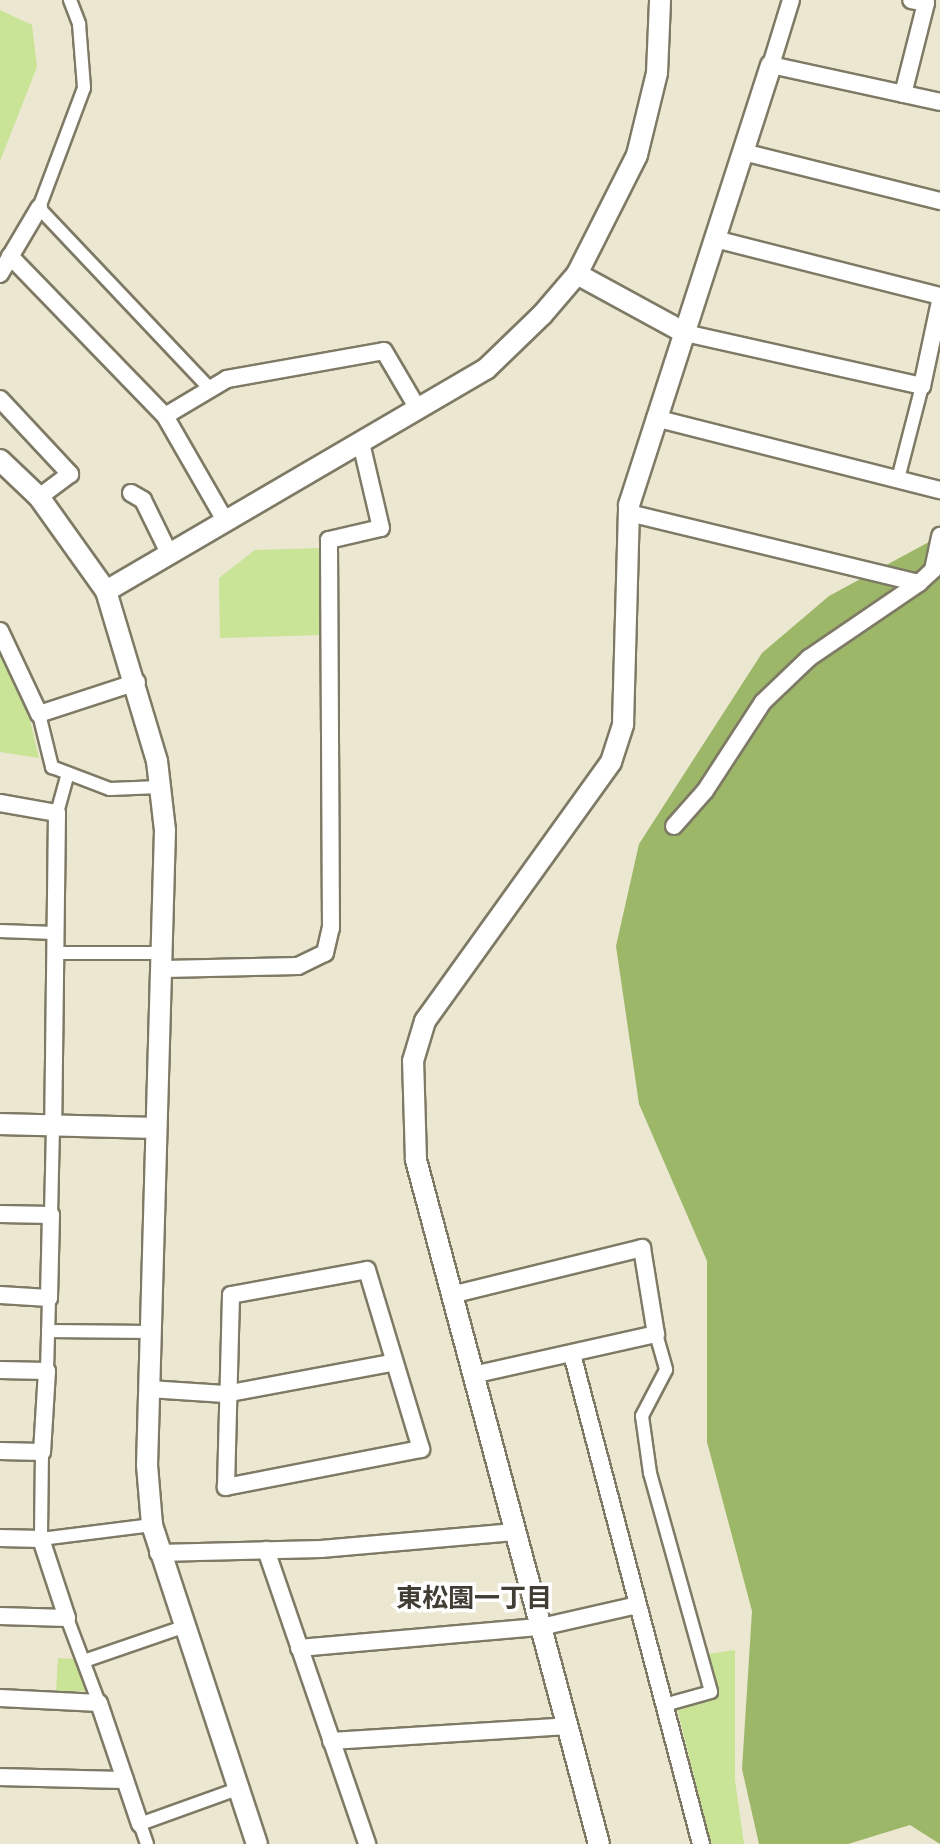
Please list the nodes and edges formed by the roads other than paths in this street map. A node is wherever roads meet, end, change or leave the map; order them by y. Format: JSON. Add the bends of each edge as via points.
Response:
{"nodes":[{"id":1,"x":70,"y":0,"type":"edge"},
{"id":2,"x":660,"y":0,"type":"edge"},
{"id":3,"x":791,"y":0,"type":"edge"},
{"id":4,"x":911,"y":0,"type":"edge"},
{"id":5,"x":771,"y":65,"type":"junction"},
{"id":6,"x":903,"y":94,"type":"junction"},
{"id":7,"x":940,"y":102,"type":"edge"},
{"id":8,"x":743,"y":152,"type":"junction"},
{"id":9,"x":940,"y":201,"type":"edge"},
{"id":10,"x":39,"y":208,"type":"junction"},
{"id":11,"x":715,"y":239,"type":"junction"},
{"id":12,"x":10,"y":256,"type":"junction"},
{"id":13,"x":0,"y":274,"type":"edge"},
{"id":14,"x":577,"y":274,"type":"junction"},
{"id":15,"x":940,"y":298,"type":"edge"},
{"id":16,"x":685,"y":333,"type":"junction"},
{"id":17,"x":922,"y":386,"type":"junction"},
{"id":18,"x":210,"y":389,"type":"junction"},
{"id":19,"x":0,"y":399,"type":"edge"},
{"id":20,"x":418,"y":409,"type":"junction"},
{"id":21,"x":165,"y":416,"type":"junction"},
{"id":22,"x":655,"y":418,"type":"junction"},
{"id":23,"x":361,"y":443,"type":"junction"},
{"id":24,"x":0,"y":460,"type":"edge"},
{"id":25,"x":898,"y":479,"type":"junction"},
{"id":26,"x":940,"y":490,"type":"edge"},
{"id":27,"x":131,"y":493,"type":"dead end"},
{"id":28,"x":39,"y":497,"type":"junction"},
{"id":29,"x":629,"y":513,"type":"junction"},
{"id":30,"x":226,"y":522,"type":"junction"},
{"id":31,"x":940,"y":536,"type":"edge"},
{"id":32,"x":169,"y":553,"type":"junction"},
{"id":33,"x":919,"y":583,"type":"junction"},
{"id":34,"x":106,"y":591,"type":"junction"},
{"id":35,"x":0,"y":631,"type":"edge"},
{"id":36,"x":137,"y":682,"type":"junction"},
{"id":37,"x":39,"y":714,"type":"junction"},
{"id":38,"x":68,"y":773,"type":"junction"},
{"id":39,"x":160,"y":787,"type":"junction"},
{"id":40,"x":0,"y":803,"type":"edge"},
{"id":41,"x":57,"y":813,"type":"junction"},
{"id":42,"x":674,"y":826,"type":"dead end"},
{"id":43,"x":0,"y":931,"type":"edge"},
{"id":44,"x":55,"y":933,"type":"junction"},
{"id":45,"x":55,"y":953,"type":"junction"},
{"id":46,"x":164,"y":961,"type":"junction"},
{"id":47,"x":0,"y":1124,"type":"edge"},
{"id":48,"x":53,"y":1126,"type":"junction"},
{"id":49,"x":156,"y":1128,"type":"junction"},
{"id":50,"x":0,"y":1214,"type":"edge"},
{"id":51,"x":51,"y":1215,"type":"junction"},
{"id":52,"x":0,"y":1295,"type":"edge"},
{"id":53,"x":451,"y":1295,"type":"junction"},
{"id":54,"x":49,"y":1298,"type":"junction"},
{"id":55,"x":48,"y":1331,"type":"junction"},
{"id":56,"x":151,"y":1332,"type":"junction"},
{"id":57,"x":656,"y":1334,"type":"junction"},
{"id":58,"x":572,"y":1354,"type":"junction"},
{"id":59,"x":390,"y":1363,"type":"junction"},
{"id":60,"x":0,"y":1370,"type":"edge"},
{"id":61,"x":47,"y":1371,"type":"junction"},
{"id":62,"x":472,"y":1375,"type":"junction"},
{"id":63,"x":149,"y":1389,"type":"junction"},
{"id":64,"x":225,"y":1394,"type":"junction"},
{"id":65,"x":0,"y":1451,"type":"edge"},
{"id":66,"x":42,"y":1452,"type":"junction"},
{"id":67,"x":152,"y":1525,"type":"junction"},
{"id":68,"x":514,"y":1532,"type":"junction"},
{"id":69,"x":0,"y":1538,"type":"edge"},
{"id":70,"x":41,"y":1539,"type":"junction"},
{"id":71,"x":266,"y":1550,"type":"junction"},
{"id":72,"x":158,"y":1553,"type":"junction"},
{"id":73,"x":638,"y":1605,"type":"junction"},
{"id":74,"x":0,"y":1616,"type":"edge"},
{"id":75,"x":67,"y":1618,"type":"junction"},
{"id":76,"x":183,"y":1627,"type":"junction"},
{"id":77,"x":541,"y":1627,"type":"junction"},
{"id":78,"x":299,"y":1648,"type":"junction"},
{"id":79,"x":84,"y":1661,"type":"junction"},
{"id":80,"x":0,"y":1698,"type":"edge"},
{"id":81,"x":99,"y":1703,"type":"junction"},
{"id":82,"x":664,"y":1705,"type":"junction"},
{"id":83,"x":568,"y":1726,"type":"junction"},
{"id":84,"x":331,"y":1741,"type":"junction"},
{"id":85,"x":0,"y":1777,"type":"edge"},
{"id":86,"x":125,"y":1780,"type":"junction"},
{"id":87,"x":237,"y":1789,"type":"junction"},
{"id":88,"x":140,"y":1824,"type":"junction"},
{"id":89,"x":147,"y":1844,"type":"edge"},
{"id":90,"x":257,"y":1844,"type":"edge"},
{"id":91,"x":367,"y":1844,"type":"edge"},
{"id":92,"x":599,"y":1844,"type":"edge"},
{"id":93,"x":701,"y":1844,"type":"edge"}],
"edges":[{"from":1,"to":10,"type":"street","via":[[79,24],[84,88]]},
{"from":2,"to":14,"type":"street","via":[[657,73],[637,155]]},
{"from":3,"to":5,"type":"street"},
{"from":4,"to":6,"type":"street","via":[[926,3]]},
{"from":5,"to":6,"type":"street"},
{"from":5,"to":8,"type":"street"},
{"from":6,"to":7,"type":"street"},
{"from":8,"to":9,"type":"street"},
{"from":8,"to":11,"type":"street"},
{"from":10,"to":12,"type":"street"},
{"from":10,"to":18,"type":"street"},
{"from":11,"to":15,"type":"street"},
{"from":11,"to":16,"type":"street"},
{"from":12,"to":13,"type":"street"},
{"from":12,"to":21,"type":"street"},
{"from":14,"to":16,"type":"street"},
{"from":14,"to":20,"type":"street","via":[[486,369]]},
{"from":15,"to":17,"type":"street"},
{"from":16,"to":17,"type":"street"},
{"from":16,"to":22,"type":"street"},
{"from":17,"to":25,"type":"street"},
{"from":18,"to":20,"type":"street","via":[[227,379],[384,351]]},
{"from":18,"to":21,"type":"street"},
{"from":19,"to":28,"type":"street","via":[[70,474]]},
{"from":20,"to":23,"type":"street"},
{"from":21,"to":30,"type":"street"},
{"from":22,"to":25,"type":"street"},
{"from":22,"to":29,"type":"street"},
{"from":23,"to":30,"type":"street"},
{"from":23,"to":46,"type":"street","via":[[381,528],[329,540],[331,928],[325,953],[298,966]]},
{"from":24,"to":28,"type":"street"},
{"from":25,"to":26,"type":"street"},
{"from":27,"to":32,"type":"street","via":[[143,500]]},
{"from":28,"to":34,"type":"street"},
{"from":29,"to":33,"type":"street"},
{"from":29,"to":53,"type":"street","via":[[623,724],[611,762],[425,1021],[413,1061],[416,1160]]},
{"from":30,"to":32,"type":"street"},
{"from":31,"to":33,"type":"street","via":[[933,570]]},
{"from":32,"to":34,"type":"street"},
{"from":33,"to":42,"type":"street","via":[[809,658],[763,702],[705,791]]},
{"from":34,"to":36,"type":"street"},
{"from":35,"to":37,"type":"street"},
{"from":36,"to":37,"type":"street"},
{"from":36,"to":39,"type":"street"},
{"from":37,"to":38,"type":"street","via":[[52,767]]},
{"from":38,"to":39,"type":"street","via":[[110,789]]},
{"from":38,"to":41,"type":"street"},
{"from":39,"to":46,"type":"street"},
{"from":40,"to":41,"type":"street"},
{"from":41,"to":44,"type":"street"},
{"from":43,"to":44,"type":"street"},
{"from":44,"to":45,"type":"street"},
{"from":45,"to":46,"type":"street"},
{"from":45,"to":48,"type":"street"},
{"from":46,"to":49,"type":"street"},
{"from":47,"to":48,"type":"street"},
{"from":48,"to":49,"type":"street"},
{"from":48,"to":51,"type":"street"},
{"from":49,"to":56,"type":"street"},
{"from":50,"to":51,"type":"street"},
{"from":51,"to":54,"type":"street"},
{"from":52,"to":54,"type":"street"},
{"from":53,"to":57,"type":"street","via":[[642,1248]]},
{"from":53,"to":62,"type":"street"},
{"from":54,"to":55,"type":"street"},
{"from":55,"to":56,"type":"street"},
{"from":55,"to":61,"type":"street"},
{"from":56,"to":63,"type":"street"},
{"from":57,"to":58,"type":"street"},
{"from":57,"to":82,"type":"street","via":[[666,1370],[642,1416],[648,1459],[715,1693]]},
{"from":58,"to":62,"type":"street"},
{"from":58,"to":73,"type":"street"},
{"from":59,"to":64,"type":"street"},
{"from":59,"to":64,"type":"street","via":[[367,1270],[231,1295]]},
{"from":59,"to":64,"type":"street","via":[[421,1449],[226,1487]]},
{"from":60,"to":61,"type":"street"},
{"from":61,"to":66,"type":"street"},
{"from":62,"to":68,"type":"street"},
{"from":63,"to":64,"type":"street"},
{"from":63,"to":67,"type":"street"},
{"from":65,"to":66,"type":"street"},
{"from":66,"to":70,"type":"street"},
{"from":67,"to":70,"type":"street"},
{"from":67,"to":72,"type":"street"},
{"from":68,"to":71,"type":"street"},
{"from":68,"to":77,"type":"street"},
{"from":69,"to":70,"type":"street"},
{"from":70,"to":75,"type":"street"},
{"from":71,"to":72,"type":"street"},
{"from":71,"to":78,"type":"street"},
{"from":72,"to":76,"type":"street"},
{"from":73,"to":77,"type":"street"},
{"from":73,"to":82,"type":"street"},
{"from":74,"to":75,"type":"street"},
{"from":75,"to":79,"type":"street"},
{"from":76,"to":79,"type":"street"},
{"from":76,"to":87,"type":"street"},
{"from":77,"to":78,"type":"street"},
{"from":77,"to":83,"type":"street"},
{"from":78,"to":84,"type":"street"},
{"from":79,"to":81,"type":"street"},
{"from":80,"to":81,"type":"street"},
{"from":81,"to":86,"type":"street"},
{"from":82,"to":93,"type":"street"},
{"from":83,"to":84,"type":"street"},
{"from":83,"to":92,"type":"street"},
{"from":84,"to":91,"type":"street"},
{"from":85,"to":86,"type":"street"},
{"from":86,"to":88,"type":"street"},
{"from":87,"to":88,"type":"street"},
{"from":87,"to":90,"type":"street"},
{"from":88,"to":89,"type":"street"}]}
